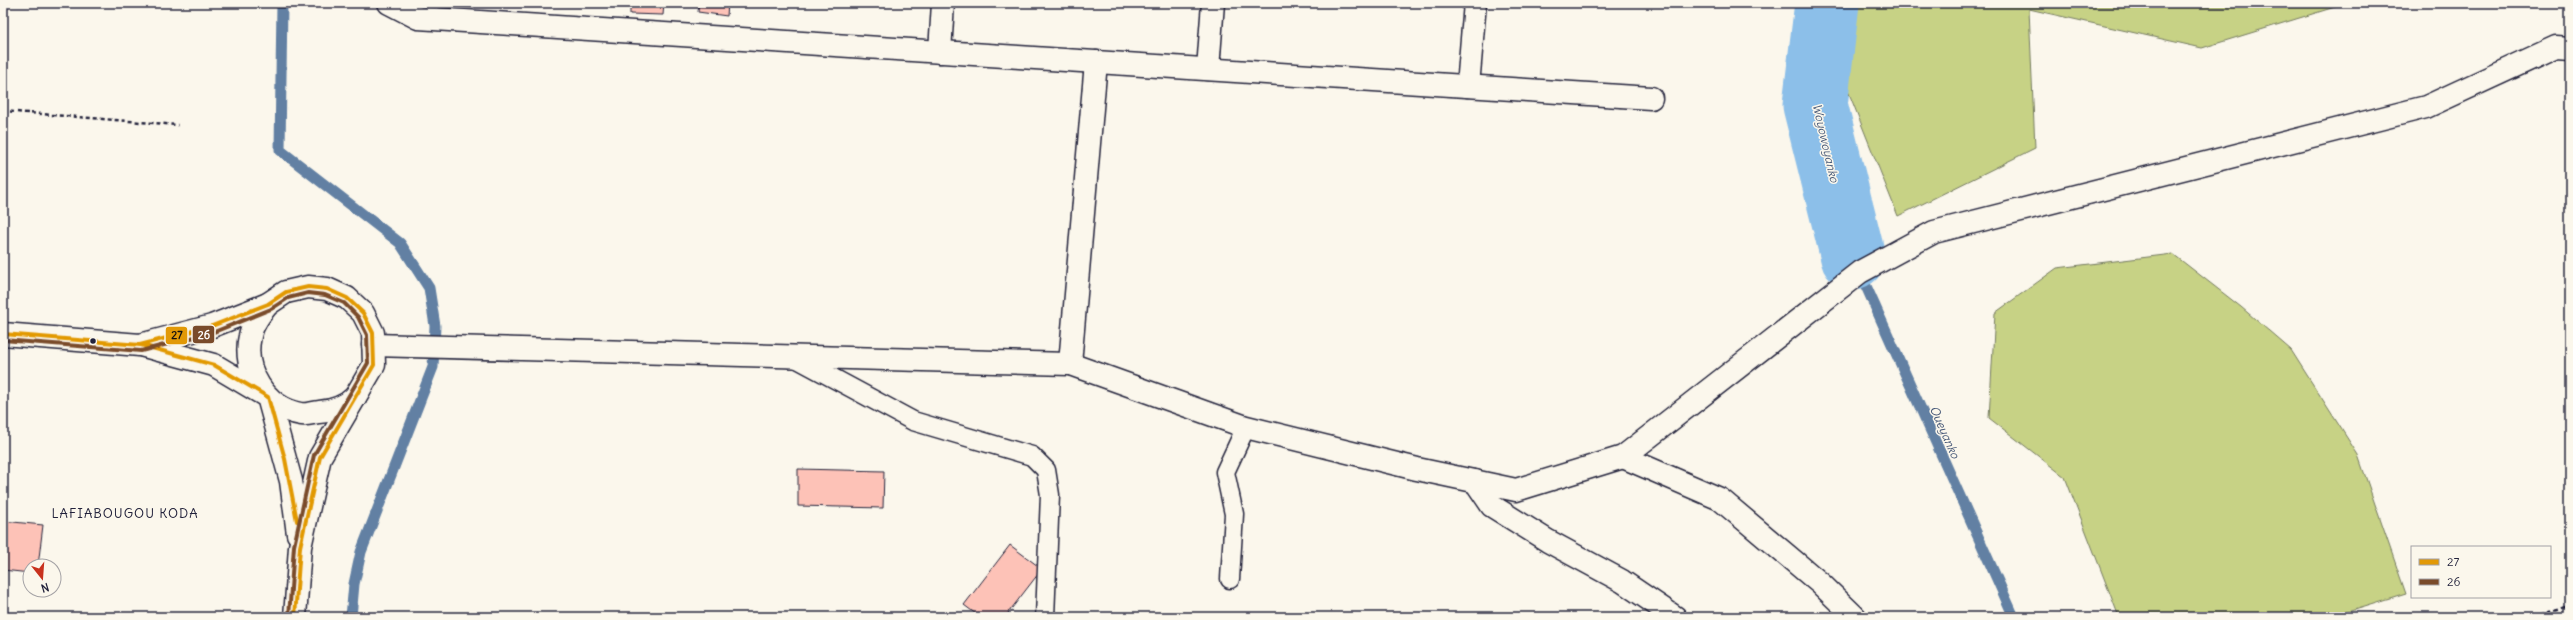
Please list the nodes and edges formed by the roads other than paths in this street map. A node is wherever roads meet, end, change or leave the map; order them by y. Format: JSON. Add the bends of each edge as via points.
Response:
{"nodes":[{"id":1,"x":389,"y":3,"type":"edge"},
{"id":2,"x":943,"y":3,"type":"edge"},
{"id":3,"x":1213,"y":3,"type":"edge"},
{"id":4,"x":1475,"y":3,"type":"edge"},
{"id":5,"x":2570,"y":48,"type":"edge"},
{"id":6,"x":940,"y":52,"type":"junction"},
{"id":7,"x":1096,"y":62,"type":"junction"},
{"id":8,"x":1208,"y":69,"type":"junction"},
{"id":9,"x":1468,"y":86,"type":"junction"},
{"id":10,"x":1651,"y":98,"type":"dead end"},
{"id":11,"x":268,"y":304,"type":"junction"},
{"id":12,"x":3,"y":334,"type":"edge"},
{"id":13,"x":140,"y":345,"type":"junction"},
{"id":14,"x":374,"y":345,"type":"junction"},
{"id":15,"x":793,"y":357,"type":"junction"},
{"id":16,"x":1070,"y":364,"type":"junction"},
{"id":17,"x":360,"y":392,"type":"junction"},
{"id":18,"x":268,"y":397,"type":"junction"},
{"id":19,"x":1246,"y":427,"type":"junction"},
{"id":20,"x":1623,"y":457,"type":"junction"},
{"id":21,"x":1475,"y":481,"type":"junction"},
{"id":22,"x":300,"y":547,"type":"junction"},
{"id":23,"x":1230,"y":579,"type":"dead end"},
{"id":24,"x":295,"y":617,"type":"edge"},
{"id":25,"x":1045,"y":617,"type":"edge"},
{"id":26,"x":1675,"y":617,"type":"edge"},
{"id":27,"x":1855,"y":617,"type":"edge"}],
"edges":[{"from":1,"to":6,"type":"street","via":[[418,18]]},
{"from":2,"to":6,"type":"street"},
{"from":3,"to":8,"type":"street"},
{"from":4,"to":9,"type":"street"},
{"from":5,"to":20,"type":"street","via":[[2556,47],[2426,107],[1934,232],[1860,272]]},
{"from":6,"to":7,"type":"street"},
{"from":7,"to":8,"type":"street"},
{"from":7,"to":16,"type":"street"},
{"from":8,"to":9,"type":"street"},
{"from":9,"to":10,"type":"street"},
{"from":11,"to":13,"type":"street","via":[[212,326]]},
{"from":11,"to":14,"type":"street","via":[[286,292],[308,287],[327,289],[347,298],[363,313],[373,333]]},
{"from":11,"to":18,"type":"street","via":[[257,317],[250,335],[248,357],[255,380]]},
{"from":12,"to":13,"type":"street"},
{"from":13,"to":18,"type":"street","via":[[214,365]]},
{"from":14,"to":15,"type":"street"},
{"from":14,"to":17,"type":"street","via":[[374,365]]},
{"from":15,"to":16,"type":"street"},
{"from":15,"to":25,"type":"lane","via":[[913,421],[1032,456],[1046,470],[1050,495]]},
{"from":16,"to":19,"type":"street"},
{"from":17,"to":18,"type":"street","via":[[352,400],[332,411],[301,414],[280,407]]},
{"from":17,"to":22,"type":"street","via":[[320,458]]},
{"from":18,"to":22,"type":"street","via":[[291,481]]},
{"from":19,"to":21,"type":"street"},
{"from":19,"to":23,"type":"lane","via":[[1225,472],[1234,514]]},
{"from":20,"to":21,"type":"street","via":[[1516,490]]},
{"from":20,"to":27,"type":"street","via":[[1720,499],[1821,584]]},
{"from":21,"to":26,"type":"street","via":[[1492,506],[1548,541],[1622,581]]},
{"from":22,"to":24,"type":"street"}]}
